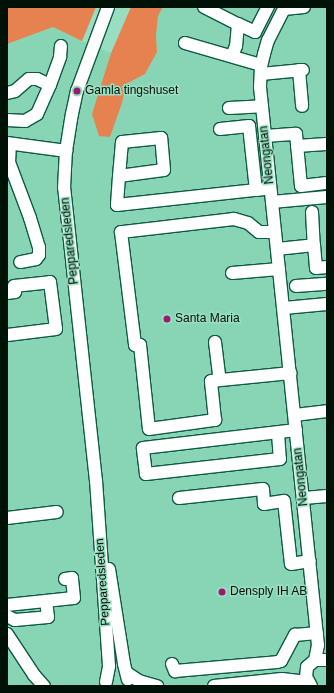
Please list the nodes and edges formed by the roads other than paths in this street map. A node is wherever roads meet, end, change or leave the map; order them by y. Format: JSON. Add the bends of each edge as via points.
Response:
{"nodes":[{"id":1,"x":108,"y":7,"type":"edge"},
{"id":2,"x":204,"y":7,"type":"edge"},
{"id":3,"x":268,"y":7,"type":"edge"},
{"id":4,"x":304,"y":7,"type":"edge"},
{"id":5,"x":284,"y":8,"type":"edge"},
{"id":6,"x":238,"y":24,"type":"junction"},
{"id":7,"x":185,"y":43,"type":"dead end"},
{"id":8,"x":61,"y":46,"type":"dead end"},
{"id":9,"x":232,"y":56,"type":"junction"},
{"id":10,"x":261,"y":69,"type":"junction"},
{"id":11,"x":50,"y":85,"type":"junction"},
{"id":12,"x":7,"y":93,"type":"edge"},
{"id":13,"x":262,"y":106,"type":"junction"},
{"id":14,"x":302,"y":106,"type":"dead end"},
{"id":15,"x":229,"y":108,"type":"dead end"},
{"id":16,"x":7,"y":120,"type":"edge"},
{"id":17,"x":220,"y":129,"type":"dead end"},
{"id":18,"x":266,"y":136,"type":"junction"},
{"id":19,"x":9,"y":144,"type":"edge"},
{"id":20,"x":326,"y":144,"type":"edge"},
{"id":21,"x":297,"y":146,"type":"junction"},
{"id":22,"x":66,"y":151,"type":"junction"},
{"id":23,"x":8,"y":162,"type":"edge"},
{"id":24,"x":119,"y":176,"type":"dead end"},
{"id":25,"x":327,"y":184,"type":"edge"},
{"id":26,"x":271,"y":188,"type":"junction"},
{"id":27,"x":256,"y":190,"type":"junction"},
{"id":28,"x":327,"y":197,"type":"edge"},
{"id":29,"x":272,"y":202,"type":"junction"},
{"id":30,"x":312,"y":212,"type":"dead end"},
{"id":31,"x":275,"y":232,"type":"junction"},
{"id":32,"x":314,"y":245,"type":"junction"},
{"id":33,"x":277,"y":248,"type":"junction"},
{"id":34,"x":20,"y":262,"type":"dead end"},
{"id":35,"x":327,"y":267,"type":"edge"},
{"id":36,"x":279,"y":270,"type":"junction"},
{"id":37,"x":232,"y":273,"type":"dead end"},
{"id":38,"x":327,"y":284,"type":"edge"},
{"id":39,"x":296,"y":286,"type":"dead end"},
{"id":40,"x":7,"y":293,"type":"edge"},
{"id":41,"x":327,"y":304,"type":"edge"},
{"id":42,"x":284,"y":308,"type":"junction"},
{"id":43,"x":7,"y":335,"type":"edge"},
{"id":44,"x":215,"y":342,"type":"dead end"},
{"id":45,"x":291,"y":373,"type":"junction"},
{"id":46,"x":220,"y":380,"type":"junction"},
{"id":47,"x":327,"y":411,"type":"edge"},
{"id":48,"x":295,"y":415,"type":"junction"},
{"id":49,"x":296,"y":430,"type":"junction"},
{"id":50,"x":278,"y":433,"type":"junction"},
{"id":51,"x":96,"y":481,"type":"junction"},
{"id":52,"x":327,"y":496,"type":"edge"},
{"id":53,"x":179,"y":498,"type":"dead end"},
{"id":54,"x":304,"y":498,"type":"junction"},
{"id":55,"x":58,"y":512,"type":"dead end"},
{"id":56,"x":7,"y":518,"type":"edge"},
{"id":57,"x":310,"y":561,"type":"junction"},
{"id":58,"x":66,"y":579,"type":"dead end"},
{"id":59,"x":46,"y":601,"type":"junction"},
{"id":60,"x":7,"y":605,"type":"edge"},
{"id":61,"x":7,"y":616,"type":"edge"},
{"id":62,"x":320,"y":633,"type":"edge"},
{"id":63,"x":7,"y":634,"type":"edge"},
{"id":64,"x":319,"y":662,"type":"edge"},
{"id":65,"x":172,"y":664,"type":"dead end"},
{"id":66,"x":282,"y":679,"type":"junction"},
{"id":67,"x":129,"y":680,"type":"edge"},
{"id":68,"x":105,"y":684,"type":"edge"},
{"id":69,"x":309,"y":684,"type":"edge"},
{"id":70,"x":41,"y":685,"type":"edge"},
{"id":71,"x":157,"y":686,"type":"edge"},
{"id":72,"x":214,"y":686,"type":"edge"}],
"edges":[{"from":1,"to":22,"type":"street","name":"Pepparedsleden","via":[[77,91]]},
{"from":2,"to":6,"type":"street"},
{"from":3,"to":6,"type":"street","via":[[256,32]]},
{"from":4,"to":5,"type":"street"},
{"from":5,"to":10,"type":"street","name":"Neongatan","via":[[268,40]]},
{"from":6,"to":9,"type":"street","via":[[236,46]]},
{"from":7,"to":9,"type":"street"},
{"from":8,"to":11,"type":"street","via":[[60,57]]},
{"from":9,"to":10,"type":"street"},
{"from":10,"to":13,"type":"street","name":"Neongatan"},
{"from":10,"to":14,"type":"street","via":[[301,70]]},
{"from":11,"to":12,"type":"street","via":[[37,79],[29,79],[15,91]]},
{"from":11,"to":16,"type":"street","via":[[37,114],[25,121]]},
{"from":13,"to":15,"type":"street"},
{"from":13,"to":18,"type":"street","name":"Neongatan"},
{"from":17,"to":27,"type":"street","via":[[249,126]]},
{"from":18,"to":21,"type":"street","via":[[296,134]]},
{"from":18,"to":26,"type":"street","name":"Neongatan"},
{"from":19,"to":22,"type":"street"},
{"from":19,"to":23,"type":"street"},
{"from":20,"to":21,"type":"street"},
{"from":21,"to":25,"type":"street","via":[[301,186]]},
{"from":22,"to":51,"type":"street","name":"Pepparedsleden","via":[[64,188]]},
{"from":23,"to":34,"type":"street","via":[[39,247],[36,259]]},
{"from":24,"to":27,"type":"street","via":[[117,204]]},
{"from":26,"to":27,"type":"street"},
{"from":26,"to":29,"type":"street","name":"Neongatan"},
{"from":28,"to":29,"type":"street"},
{"from":29,"to":31,"type":"street","name":"Neongatan"},
{"from":30,"to":32,"type":"street"},
{"from":31,"to":33,"type":"street","name":"Neongatan"},
{"from":31,"to":46,"type":"street","via":[[259,232],[248,223],[234,220],[121,232],[135,346],[140,345],[149,429],[215,420],[211,381]]},
{"from":32,"to":33,"type":"street"},
{"from":32,"to":35,"type":"street","via":[[316,268]]},
{"from":33,"to":36,"type":"street","name":"Neongatan"},
{"from":36,"to":37,"type":"street"},
{"from":36,"to":42,"type":"street","name":"Neongatan"},
{"from":38,"to":39,"type":"street"},
{"from":40,"to":43,"type":"street","via":[[15,292],[14,286],[50,282],[56,329]]},
{"from":41,"to":42,"type":"street"},
{"from":42,"to":45,"type":"street","name":"Neongatan"},
{"from":44,"to":46,"type":"street"},
{"from":45,"to":46,"type":"street"},
{"from":45,"to":48,"type":"street","name":"Neongatan"},
{"from":47,"to":48,"type":"street"},
{"from":48,"to":49,"type":"street","name":"Neongatan"},
{"from":49,"to":50,"type":"street"},
{"from":49,"to":54,"type":"street","name":"Neongatan"},
{"from":50,"to":50,"type":"street","via":[[143,448],[146,474],[280,459]]},
{"from":51,"to":67,"type":"street","name":"Pepparedsleden","via":[[124,664]]},
{"from":51,"to":68,"type":"street","name":"Pepparedsleden","via":[[109,666]]},
{"from":52,"to":54,"type":"street"},
{"from":53,"to":57,"type":"street","via":[[263,489],[264,504],[284,501],[291,564]]},
{"from":54,"to":57,"type":"street","name":"Neongatan"},
{"from":55,"to":56,"type":"street"},
{"from":57,"to":62,"type":"street","name":"Neongatan"},
{"from":58,"to":59,"type":"street","via":[[72,578],[74,598]]},
{"from":59,"to":60,"type":"street"},
{"from":59,"to":61,"type":"street","via":[[48,617],[15,620]]},
{"from":62,"to":64,"type":"street","name":"Neongatan"},
{"from":62,"to":65,"type":"street","via":[[295,635],[281,660],[277,662],[175,671]]},
{"from":63,"to":70,"type":"street"},
{"from":64,"to":66,"type":"street"},
{"from":64,"to":69,"type":"street","via":[[306,672]]},
{"from":66,"to":69,"type":"street"},
{"from":66,"to":72,"type":"street"},
{"from":67,"to":68,"type":"street","via":[[116,678]]},
{"from":67,"to":71,"type":"street"}]}
